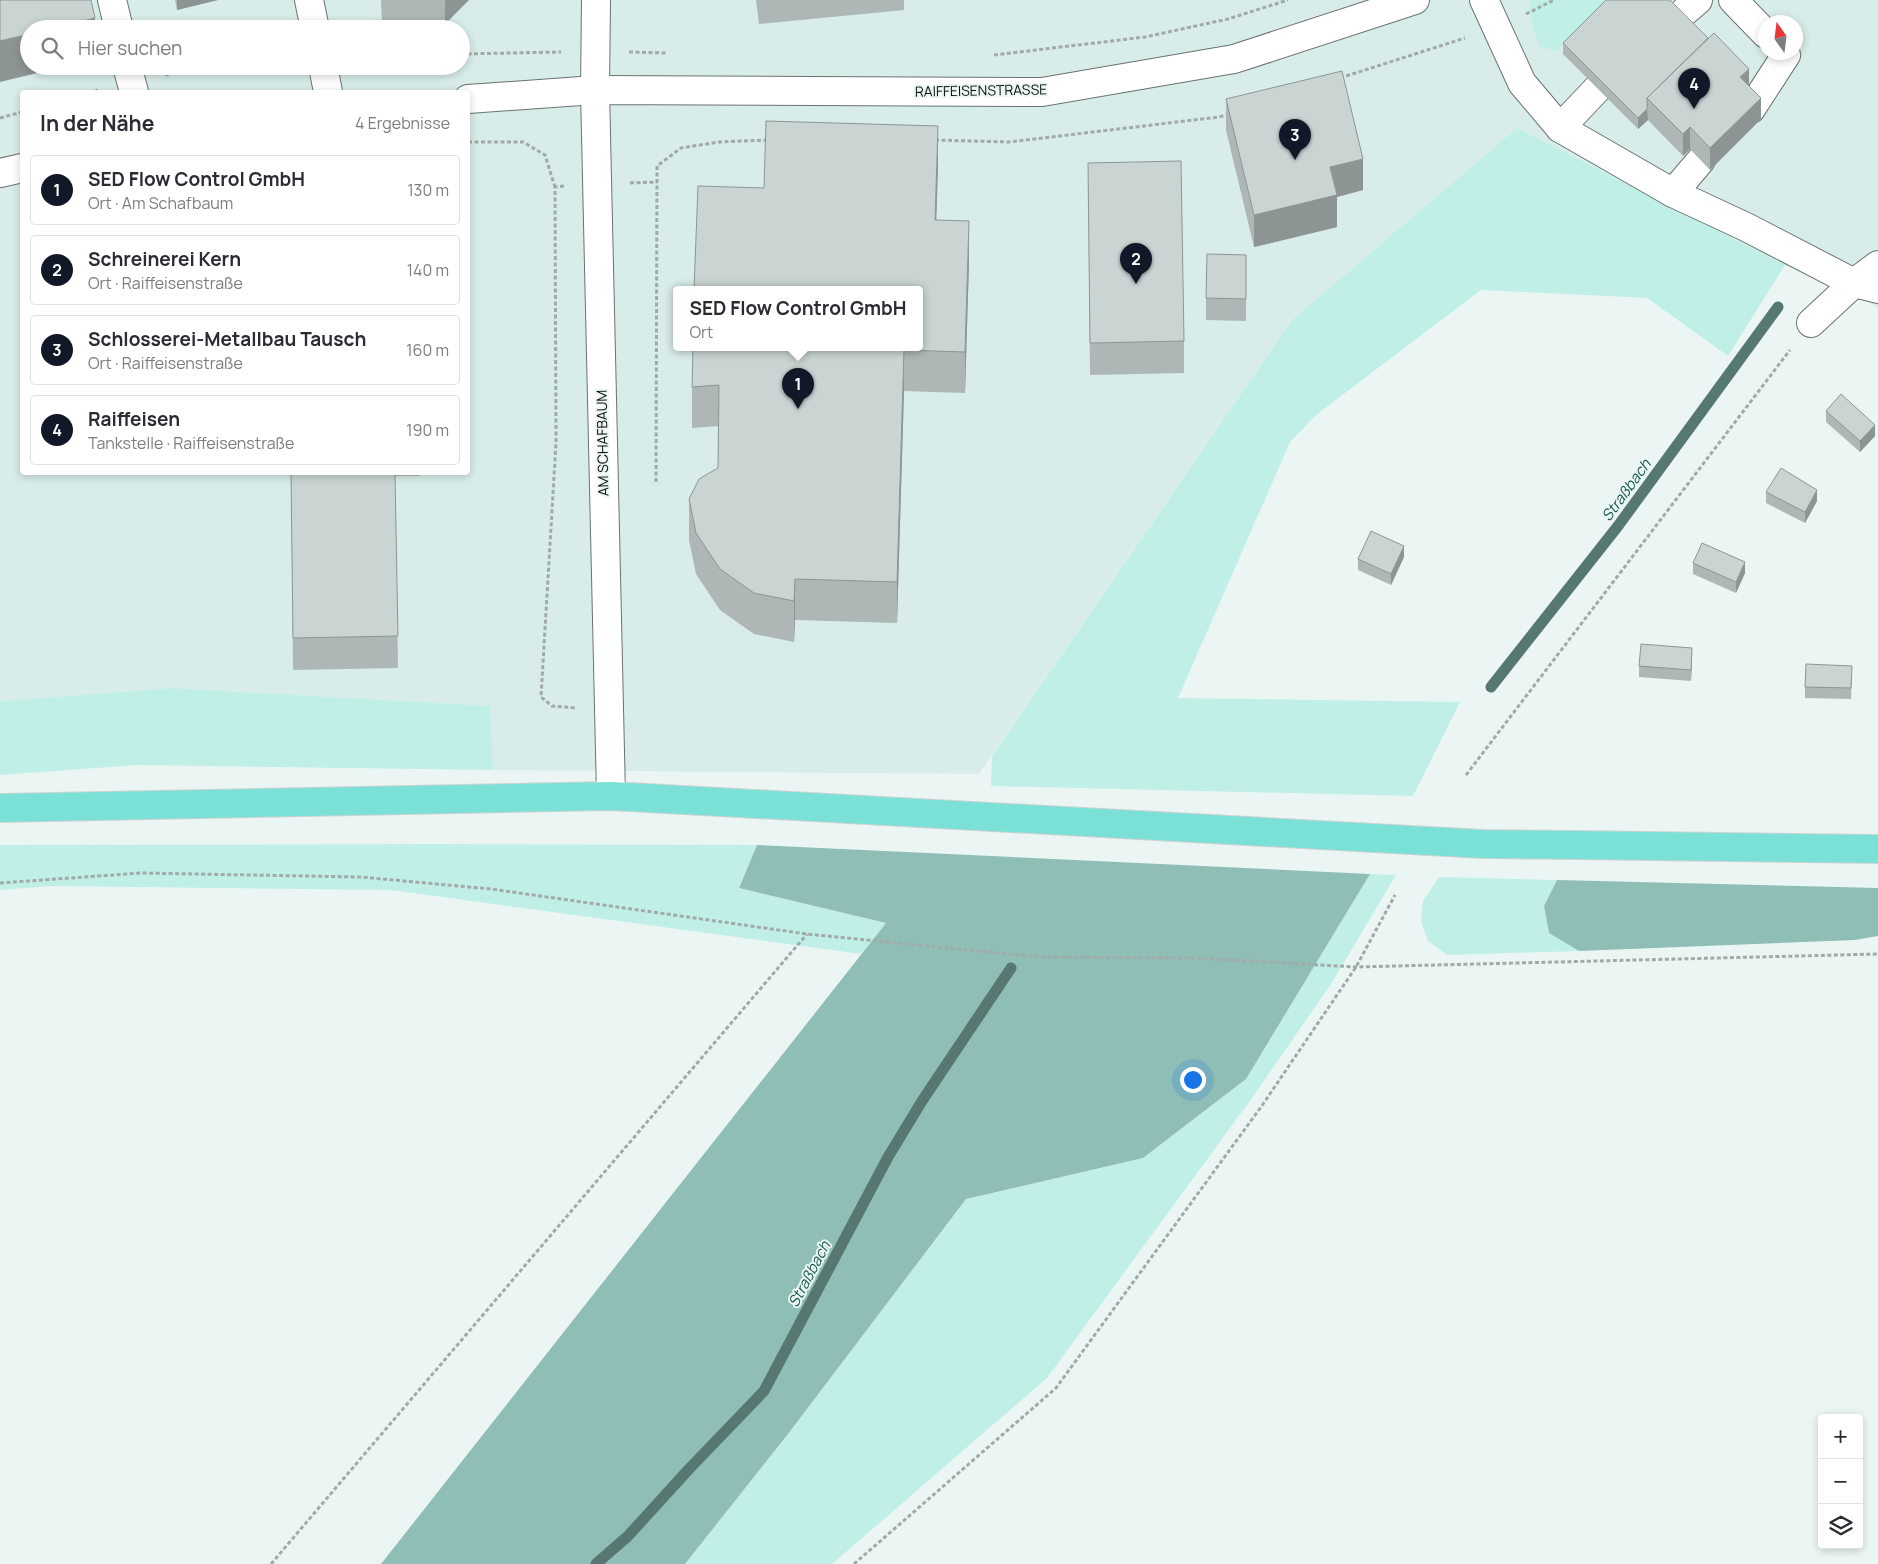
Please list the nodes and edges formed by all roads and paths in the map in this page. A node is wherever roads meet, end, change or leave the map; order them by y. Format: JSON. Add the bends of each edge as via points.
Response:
{"nodes":[{"id":1,"x":112,"y":0,"type":"edge"},
{"id":2,"x":308,"y":0,"type":"edge"},
{"id":3,"x":596,"y":0,"type":"edge"},
{"id":4,"x":1288,"y":0,"type":"edge"},
{"id":5,"x":1415,"y":0,"type":"edge"},
{"id":6,"x":1484,"y":0,"type":"edge"},
{"id":7,"x":1698,"y":0,"type":"edge"},
{"id":8,"x":1733,"y":0,"type":"edge"},
{"id":9,"x":1677,"y":18,"type":"edge"},
{"id":10,"x":117,"y":20,"type":"edge"},
{"id":11,"x":313,"y":20,"type":"edge"},
{"id":12,"x":1758,"y":26,"type":"edge"},
{"id":13,"x":1496,"y":28,"type":"junction"},
{"id":14,"x":595,"y":51,"type":"junction"},
{"id":15,"x":470,"y":54,"type":"edge"},
{"id":16,"x":673,"y":54,"type":"dead end"},
{"id":17,"x":988,"y":56,"type":"dead end"},
{"id":18,"x":1783,"y":60,"type":"edge"},
{"id":19,"x":129,"y":75,"type":"edge"},
{"id":20,"x":325,"y":75,"type":"edge"},
{"id":21,"x":1331,"y":81,"type":"edge"},
{"id":22,"x":1597,"y":89,"type":"edge"},
{"id":23,"x":133,"y":90,"type":"edge"},
{"id":24,"x":328,"y":90,"type":"edge"},
{"id":25,"x":595,"y":90,"type":"junction"},
{"id":26,"x":470,"y":99,"type":"edge"},
{"id":27,"x":1751,"y":109,"type":"edge"},
{"id":28,"x":1238,"y":111,"type":"edge"},
{"id":29,"x":20,"y":113,"type":"edge"},
{"id":30,"x":0,"y":118,"type":"edge"},
{"id":31,"x":1560,"y":128,"type":"junction"},
{"id":32,"x":778,"y":140,"type":"edge"},
{"id":33,"x":932,"y":140,"type":"edge"},
{"id":34,"x":470,"y":142,"type":"edge"},
{"id":35,"x":1701,"y":160,"type":"edge"},
{"id":36,"x":20,"y":168,"type":"edge"},
{"id":37,"x":0,"y":173,"type":"edge"},
{"id":38,"x":657,"y":182,"type":"junction"},
{"id":39,"x":597,"y":185,"type":"junction"},
{"id":40,"x":555,"y":187,"type":"junction"},
{"id":41,"x":1673,"y":193,"type":"junction"},
{"id":42,"x":1878,"y":266,"type":"edge"},
{"id":43,"x":1866,"y":286,"type":"edge"},
{"id":44,"x":1810,"y":322,"type":"joint"},
{"id":45,"x":656,"y":482,"type":"dead end"},
{"id":46,"x":609,"y":710,"type":"junction"},
{"id":47,"x":1466,"y":775,"type":"dead end"},
{"id":48,"x":611,"y":796,"type":"junction"},
{"id":49,"x":0,"y":808,"type":"edge"},
{"id":50,"x":1878,"y":849,"type":"edge"},
{"id":51,"x":0,"y":883,"type":"edge"},
{"id":52,"x":1395,"y":895,"type":"dead end"},
{"id":53,"x":807,"y":934,"type":"junction"},
{"id":54,"x":1878,"y":954,"type":"edge"},
{"id":55,"x":1356,"y":968,"type":"junction"},
{"id":56,"x":271,"y":1564,"type":"edge"},
{"id":57,"x":854,"y":1564,"type":"edge"}],
"edges":[{"from":1,"to":10,"type":"street"},
{"from":2,"to":11,"type":"street"},
{"from":3,"to":14,"type":"street"},
{"from":4,"to":17,"type":"path","via":[[1228,19],[1145,37]]},
{"from":5,"to":25,"type":"street","name":"RAIFFEISENSTRASSE","via":[[1234,59],[1042,92]]},
{"from":6,"to":13,"type":"street"},
{"from":7,"to":9,"type":"street"},
{"from":8,"to":12,"type":"street"},
{"from":13,"to":21,"type":"path"},
{"from":13,"to":31,"type":"street","via":[[1522,82]]},
{"from":14,"to":15,"type":"path"},
{"from":14,"to":16,"type":"path"},
{"from":14,"to":25,"type":"street"},
{"from":18,"to":27,"type":"street"},
{"from":19,"to":23,"type":"street"},
{"from":20,"to":24,"type":"street"},
{"from":22,"to":31,"type":"street"},
{"from":25,"to":26,"type":"street","name":"RAIFFEISENSTRASSE"},
{"from":25,"to":39,"type":"street","name":"AM SCHAFBAUM"},
{"from":28,"to":33,"type":"path","via":[[1219,117],[1009,142]]},
{"from":29,"to":30,"type":"path"},
{"from":31,"to":41,"type":"street"},
{"from":32,"to":38,"type":"path","via":[[719,142],[681,148],[657,166]]},
{"from":34,"to":40,"type":"path","via":[[523,142],[544,155]]},
{"from":35,"to":41,"type":"street"},
{"from":36,"to":37,"type":"street"},
{"from":38,"to":39,"type":"path"},
{"from":38,"to":45,"type":"path"},
{"from":39,"to":40,"type":"path"},
{"from":39,"to":46,"type":"street","name":"AM SCHAFBAUM"},
{"from":40,"to":46,"type":"path","via":[[556,443],[541,697],[552,706]]},
{"from":41,"to":43,"type":"street"},
{"from":42,"to":43,"type":"street"},
{"from":43,"to":44,"type":"street"},
{"from":44,"to":47,"type":"path"},
{"from":46,"to":48,"type":"street","name":"AM SCHAFBAUM"},
{"from":48,"to":49,"type":"main road"},
{"from":48,"to":50,"type":"main road","bridge":true,"via":[[1483,844]]},
{"from":51,"to":53,"type":"path","via":[[141,873],[361,877],[491,889]]},
{"from":52,"to":55,"type":"path"},
{"from":53,"to":55,"type":"path","via":[[1039,957],[1193,958]]},
{"from":53,"to":56,"type":"path"},
{"from":54,"to":55,"type":"path"},
{"from":55,"to":57,"type":"path","via":[[1261,1107],[1056,1388]]}]}
